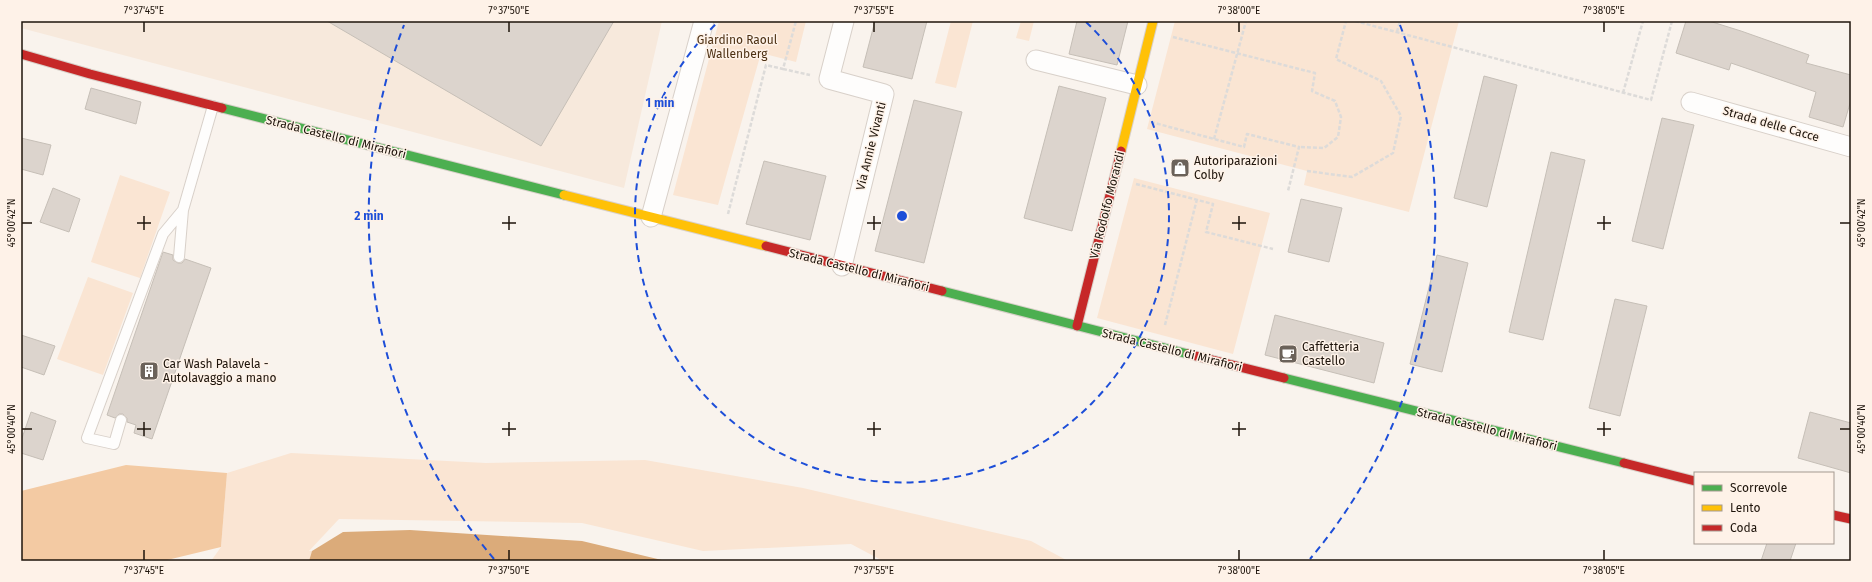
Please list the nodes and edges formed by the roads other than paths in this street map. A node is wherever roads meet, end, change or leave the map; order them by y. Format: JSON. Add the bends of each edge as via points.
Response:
{"nodes":[{"id":1,"x":704,"y":21,"type":"edge"},
{"id":2,"x":844,"y":21,"type":"edge"},
{"id":3,"x":1152,"y":21,"type":"edge"},
{"id":4,"x":21,"y":54,"type":"edge"},
{"id":5,"x":1036,"y":60,"type":"dead end"},
{"id":6,"x":1137,"y":85,"type":"junction"},
{"id":7,"x":1691,"y":102,"type":"dead end"},
{"id":8,"x":213,"y":106,"type":"junction"},
{"id":9,"x":1851,"y":147,"type":"edge"},
{"id":10,"x":183,"y":210,"type":"junction"},
{"id":11,"x":651,"y":217,"type":"junction"},
{"id":12,"x":179,"y":257,"type":"dead end"},
{"id":13,"x":842,"y":266,"type":"junction"},
{"id":14,"x":1077,"y":326,"type":"junction"},
{"id":15,"x":121,"y":420,"type":"dead end"},
{"id":16,"x":1694,"y":480,"type":"edge"},
{"id":17,"x":1834,"y":515,"type":"edge"},
{"id":18,"x":1851,"y":519,"type":"edge"}],
"edges":[{"from":1,"to":11,"type":"street"},
{"from":2,"to":13,"type":"street","name":"Via Annie Vivanti","via":[[829,80],[884,94]]},
{"from":3,"to":6,"type":"street","name":"Via Rodolfo Morandi"},
{"from":4,"to":8,"type":"street","name":"Strada Castello di Mirafiori"},
{"from":5,"to":6,"type":"street"},
{"from":6,"to":14,"type":"street","name":"Via Rodolfo Morandi"},
{"from":7,"to":9,"type":"street","name":"Strada delle Cacce"},
{"from":8,"to":10,"type":"lane"},
{"from":8,"to":11,"type":"street","name":"Strada Castello di Mirafiori"},
{"from":10,"to":12,"type":"lane"},
{"from":10,"to":15,"type":"lane","via":[[163,234],[87,438],[114,444]]},
{"from":11,"to":13,"type":"street","name":"Strada Castello di Mirafiori"},
{"from":13,"to":14,"type":"street","name":"Strada Castello di Mirafiori"},
{"from":14,"to":16,"type":"street","name":"Strada Castello di Mirafiori"},
{"from":17,"to":18,"type":"street"}]}
